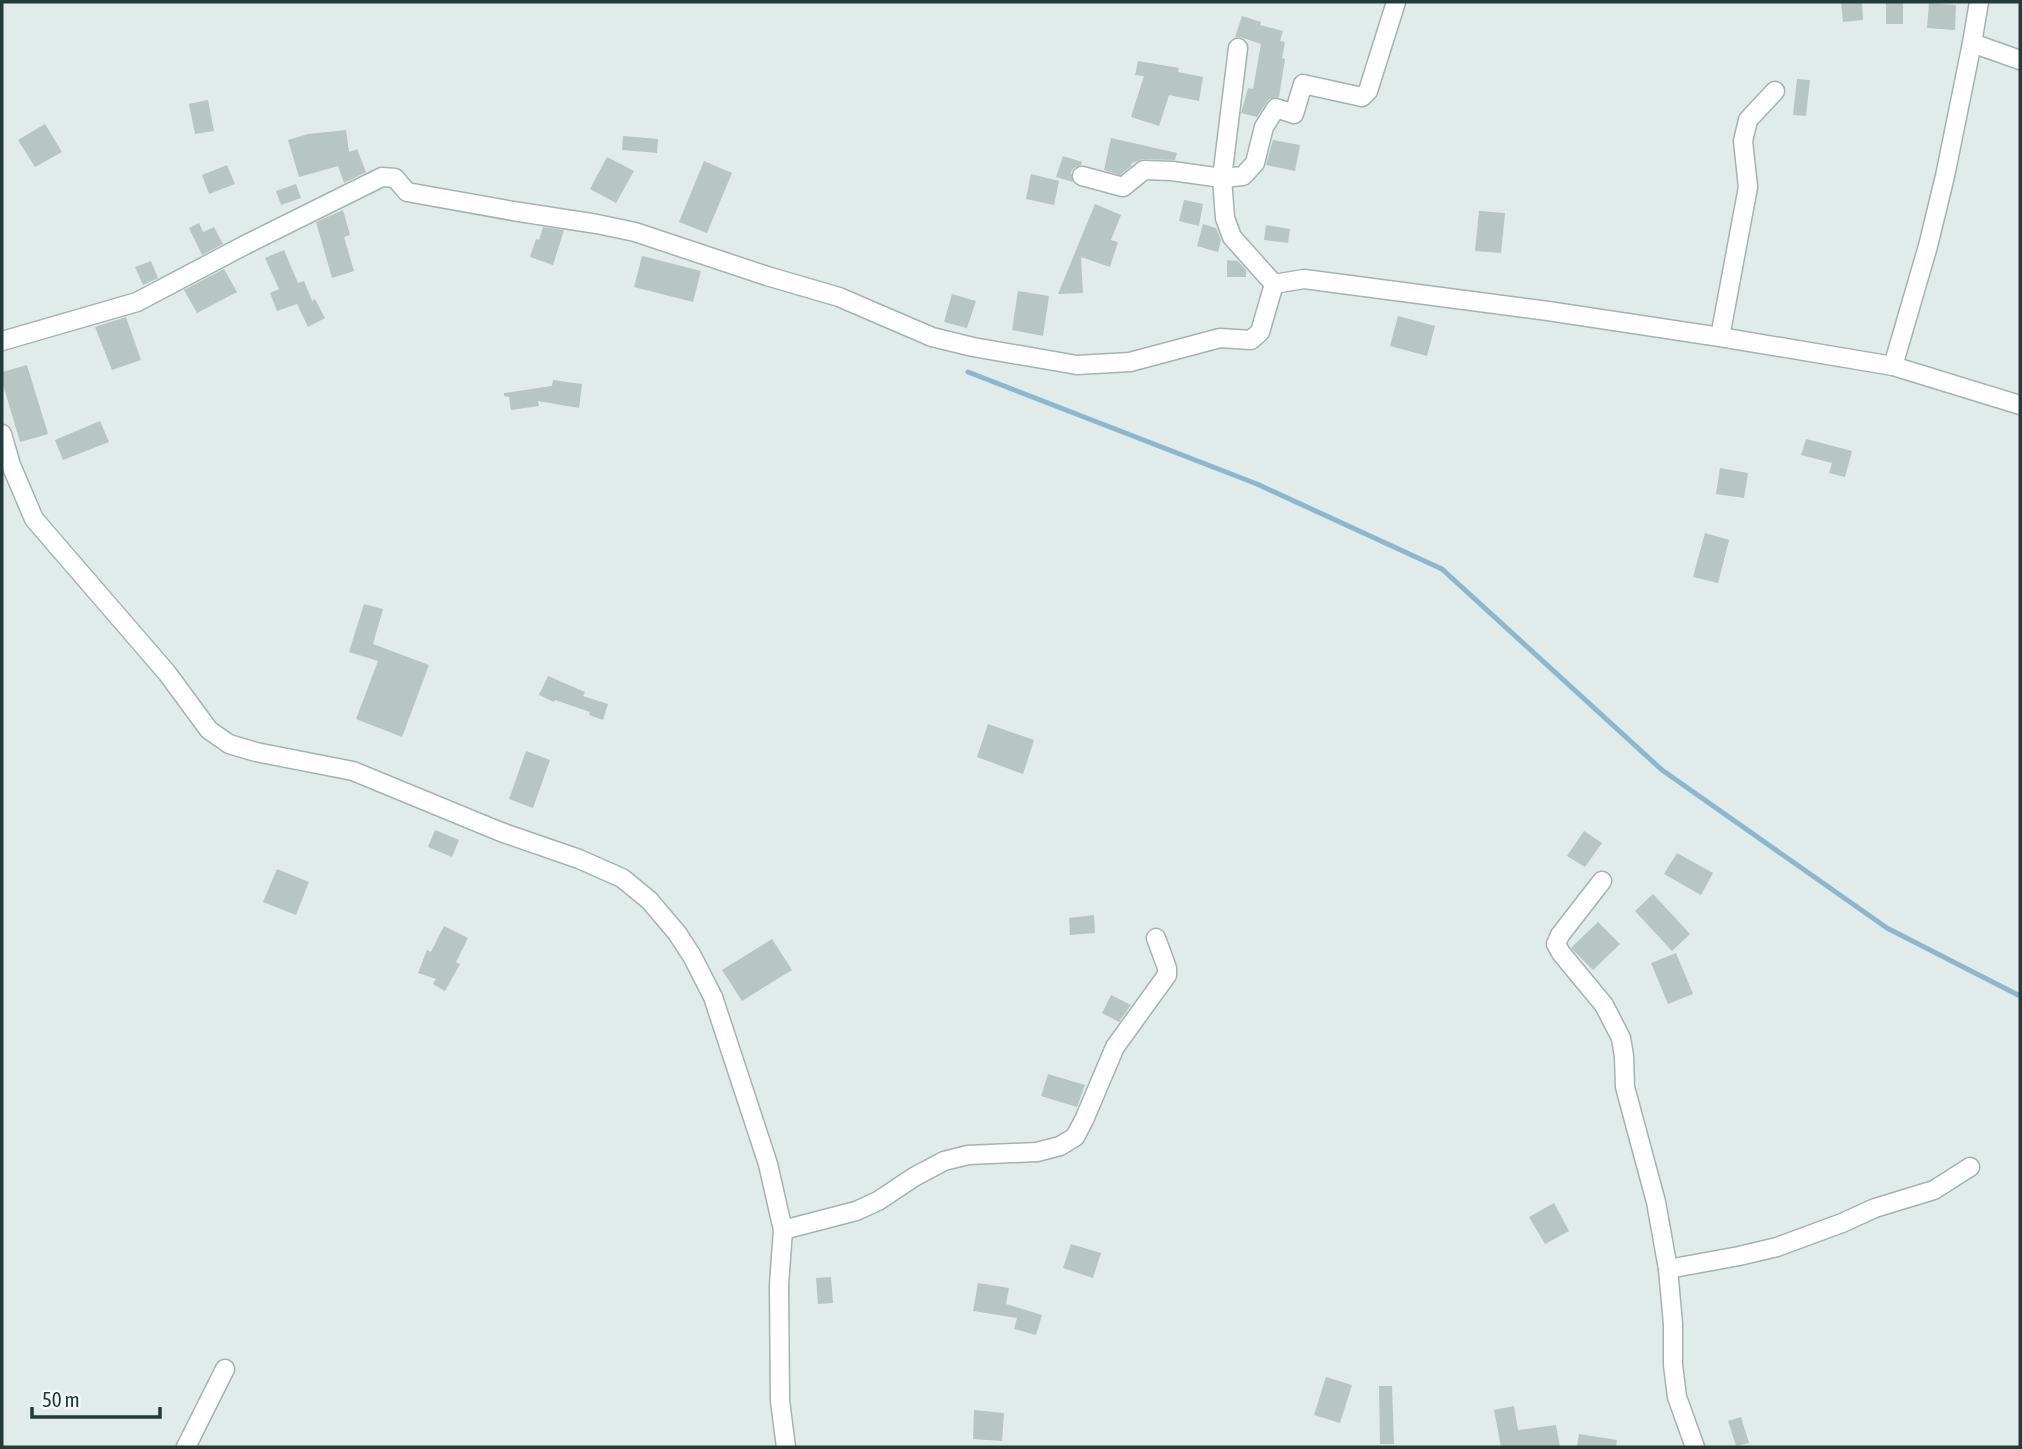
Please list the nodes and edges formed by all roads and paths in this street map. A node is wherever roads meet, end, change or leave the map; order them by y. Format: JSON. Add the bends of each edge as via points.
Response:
{"nodes":[{"id":1,"x":1396,"y":2,"type":"edge"},
{"id":2,"x":1979,"y":2,"type":"edge"},
{"id":3,"x":1972,"y":43,"type":"junction"},
{"id":4,"x":1238,"y":48,"type":"dead end"},
{"id":5,"x":2020,"y":60,"type":"edge"},
{"id":6,"x":1775,"y":91,"type":"dead end"},
{"id":7,"x":1082,"y":176,"type":"dead end"},
{"id":8,"x":1223,"y":178,"type":"junction"},
{"id":9,"x":1273,"y":284,"type":"junction"},
{"id":10,"x":1720,"y":337,"type":"junction"},
{"id":11,"x":2,"y":341,"type":"edge"},
{"id":12,"x":1893,"y":366,"type":"junction"},
{"id":13,"x":2020,"y":405,"type":"edge"},
{"id":14,"x":2,"y":434,"type":"edge"},
{"id":15,"x":1602,"y":881,"type":"dead end"},
{"id":16,"x":1156,"y":938,"type":"dead end"},
{"id":17,"x":1970,"y":1167,"type":"dead end"},
{"id":18,"x":783,"y":1230,"type":"junction"},
{"id":19,"x":1668,"y":1269,"type":"junction"},
{"id":20,"x":225,"y":1369,"type":"dead end"},
{"id":21,"x":186,"y":1447,"type":"edge"},
{"id":22,"x":786,"y":1447,"type":"edge"},
{"id":23,"x":1695,"y":1447,"type":"edge"}],
"edges":[{"from":1,"to":8,"type":"street","via":[[1368,91],[1362,97],[1303,84],[1294,114],[1276,108],[1264,127],[1255,163],[1243,176]]},
{"from":2,"to":3,"type":"street"},
{"from":3,"to":5,"type":"street"},
{"from":3,"to":12,"type":"street","via":[[1928,246]]},
{"from":4,"to":8,"type":"street"},
{"from":6,"to":10,"type":"street","via":[[1748,120],[1743,142],[1748,187]]},
{"from":7,"to":8,"type":"street","via":[[1123,187],[1144,170]]},
{"from":8,"to":9,"type":"street","via":[[1224,218],[1232,237]]},
{"from":9,"to":10,"type":"street","via":[[1304,279]]},
{"from":9,"to":11,"type":"street","via":[[1260,332],[1251,340],[1220,338],[1130,362],[1077,365],[932,337],[839,297],[635,232],[407,192],[395,178],[382,177],[137,302]]},
{"from":10,"to":12,"type":"street"},
{"from":12,"to":13,"type":"street"},
{"from":14,"to":18,"type":"street","via":[[34,519],[167,673],[209,730],[229,744],[256,752],[353,771],[579,859],[622,878],[649,900],[677,933],[713,997],[768,1164]]},
{"from":15,"to":19,"type":"street","via":[[1556,944],[1604,1005],[1621,1038],[1625,1087],[1656,1202]]},
{"from":16,"to":18,"type":"street","via":[[1167,975],[1115,1047],[1074,1137],[1037,1152],[968,1155],[944,1161],[856,1211]]},
{"from":17,"to":19,"type":"street","via":[[1934,1190],[1777,1247]]},
{"from":18,"to":22,"type":"street","via":[[780,1401]]},
{"from":19,"to":23,"type":"street","via":[[1677,1397]]},
{"from":20,"to":21,"type":"street"}]}
